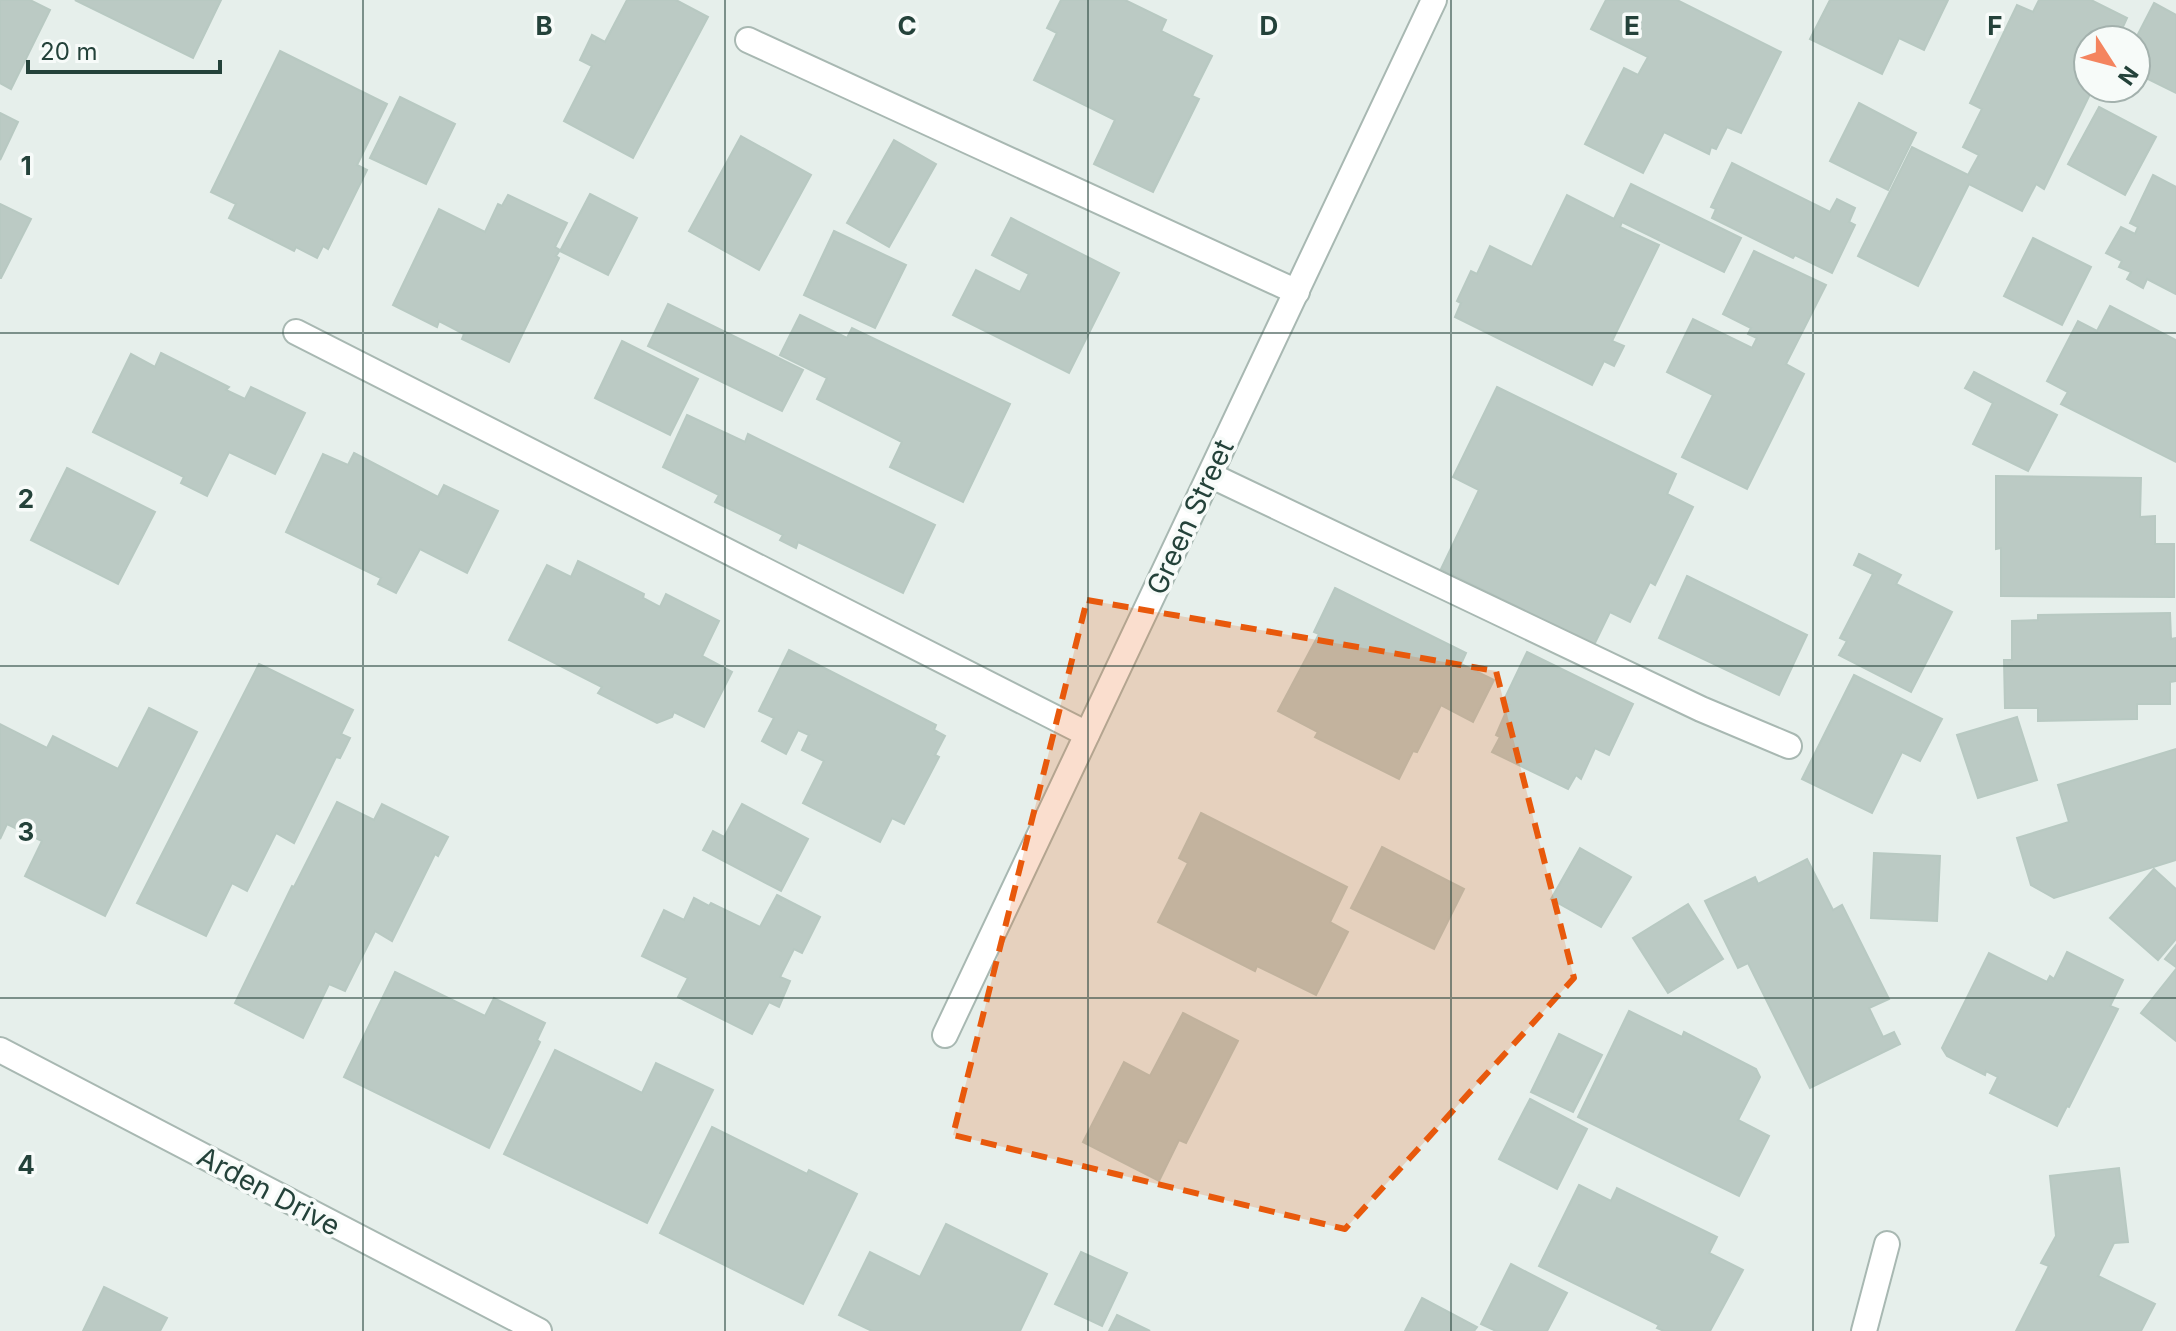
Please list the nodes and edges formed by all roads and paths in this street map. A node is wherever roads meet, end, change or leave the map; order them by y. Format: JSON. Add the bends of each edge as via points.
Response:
{"nodes":[{"id":1,"x":1434,"y":0,"type":"edge"},
{"id":2,"x":748,"y":40,"type":"dead end"},
{"id":3,"x":1297,"y":292,"type":"junction"},
{"id":4,"x":296,"y":332,"type":"dead end"},
{"id":5,"x":1210,"y":475,"type":"junction"},
{"id":6,"x":1087,"y":734,"type":"junction"},
{"id":7,"x":1789,"y":746,"type":"dead end"},
{"id":8,"x":945,"y":1035,"type":"dead end"},
{"id":9,"x":0,"y":1050,"type":"edge"},
{"id":10,"x":1887,"y":1244,"type":"dead end"},
{"id":11,"x":539,"y":1331,"type":"edge"},
{"id":12,"x":1864,"y":1331,"type":"edge"}],
"edges":[{"from":1,"to":3,"type":"street","name":"Green Street"},
{"from":2,"to":3,"type":"street"},
{"from":3,"to":5,"type":"street","name":"Green Street"},
{"from":4,"to":6,"type":"street"},
{"from":5,"to":6,"type":"street","name":"Green Street"},
{"from":5,"to":7,"type":"street"},
{"from":6,"to":8,"type":"street","name":"Green Street"},
{"from":9,"to":11,"type":"street","name":"Arden Drive"},
{"from":10,"to":12,"type":"street"}]}
